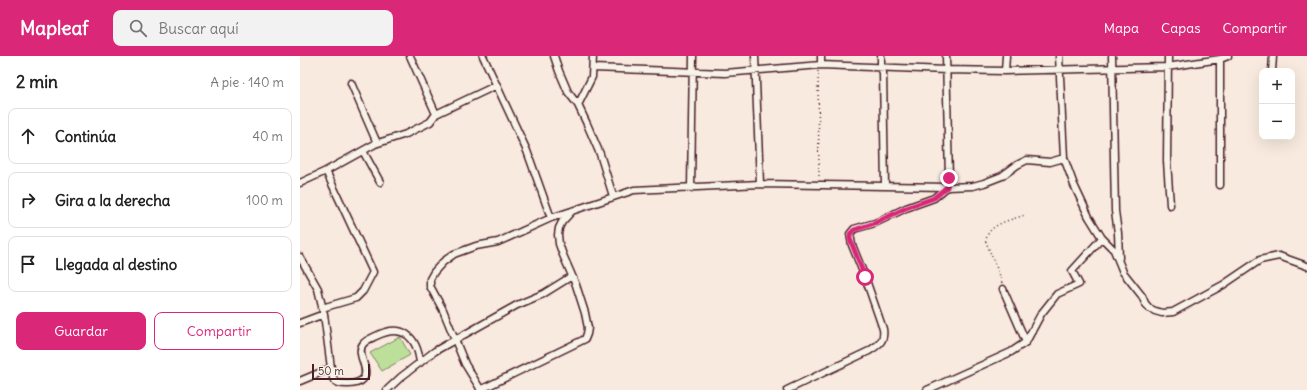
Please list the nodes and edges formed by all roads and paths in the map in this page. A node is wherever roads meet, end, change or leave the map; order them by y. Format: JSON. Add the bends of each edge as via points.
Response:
{"nodes":[{"id":1,"x":410,"y":56,"type":"edge"},
{"id":2,"x":483,"y":56,"type":"edge"},
{"id":3,"x":554,"y":56,"type":"edge"},
{"id":4,"x":593,"y":56,"type":"edge"},
{"id":5,"x":693,"y":56,"type":"edge"},
{"id":6,"x":755,"y":56,"type":"edge"},
{"id":7,"x":821,"y":56,"type":"edge"},
{"id":8,"x":881,"y":56,"type":"edge"},
{"id":9,"x":946,"y":56,"type":"edge"},
{"id":10,"x":1006,"y":56,"type":"edge"},
{"id":11,"x":1059,"y":56,"type":"edge"},
{"id":12,"x":1112,"y":56,"type":"edge"},
{"id":13,"x":1168,"y":56,"type":"edge"},
{"id":14,"x":1228,"y":56,"type":"edge"},
{"id":15,"x":1272,"y":56,"type":"edge"},
{"id":16,"x":1220,"y":59,"type":"junction"},
{"id":17,"x":820,"y":65,"type":"junction"},
{"id":18,"x":881,"y":67,"type":"junction"},
{"id":19,"x":1167,"y":67,"type":"junction"},
{"id":20,"x":593,"y":68,"type":"junction"},
{"id":21,"x":1112,"y":68,"type":"junction"},
{"id":22,"x":1272,"y":68,"type":"edge"},
{"id":23,"x":1059,"y":69,"type":"junction"},
{"id":24,"x":755,"y":70,"type":"junction"},
{"id":25,"x":946,"y":70,"type":"junction"},
{"id":26,"x":693,"y":71,"type":"junction"},
{"id":27,"x":1005,"y":71,"type":"junction"},
{"id":28,"x":351,"y":83,"type":"dead end"},
{"id":29,"x":498,"y":85,"type":"junction"},
{"id":30,"x":578,"y":105,"type":"junction"},
{"id":31,"x":436,"y":114,"type":"junction"},
{"id":32,"x":377,"y":143,"type":"junction"},
{"id":33,"x":363,"y":151,"type":"junction"},
{"id":34,"x":1064,"y":158,"type":"junction"},
{"id":35,"x":326,"y":171,"type":"junction"},
{"id":36,"x":380,"y":182,"type":"dead end"},
{"id":37,"x":300,"y":183,"type":"edge"},
{"id":38,"x":760,"y":184,"type":"junction"},
{"id":39,"x":819,"y":185,"type":"junction"},
{"id":40,"x":1220,"y":185,"type":"dead end"},
{"id":41,"x":885,"y":186,"type":"junction"},
{"id":42,"x":947,"y":187,"type":"junction"},
{"id":43,"x":691,"y":188,"type":"junction"},
{"id":44,"x":613,"y":196,"type":"junction"},
{"id":45,"x":1170,"y":205,"type":"dead end"},
{"id":46,"x":575,"y":209,"type":"junction"},
{"id":47,"x":1025,"y":215,"type":"dead end"},
{"id":48,"x":551,"y":218,"type":"junction"},
{"id":49,"x":1102,"y":238,"type":"junction"},
{"id":50,"x":300,"y":257,"type":"edge"},
{"id":51,"x":1119,"y":260,"type":"junction"},
{"id":52,"x":1307,"y":266,"type":"edge"},
{"id":53,"x":572,"y":276,"type":"junction"},
{"id":54,"x":1003,"y":289,"type":"joint"},
{"id":55,"x":323,"y":311,"type":"junction"},
{"id":56,"x":300,"y":323,"type":"edge"},
{"id":57,"x":456,"y":339,"type":"junction"},
{"id":58,"x":1026,"y":342,"type":"junction"},
{"id":59,"x":420,"y":363,"type":"junction"},
{"id":60,"x":331,"y":368,"type":"junction"},
{"id":61,"x":300,"y":381,"type":"edge"},
{"id":62,"x":387,"y":390,"type":"edge"},
{"id":63,"x":480,"y":390,"type":"edge"},
{"id":64,"x":787,"y":390,"type":"edge"},
{"id":65,"x":927,"y":390,"type":"edge"}],
"edges":[{"from":1,"to":31,"type":"street"},
{"from":2,"to":29,"type":"street"},
{"from":3,"to":30,"type":"street","via":[[568,92]]},
{"from":4,"to":20,"type":"street"},
{"from":5,"to":26,"type":"street"},
{"from":6,"to":24,"type":"street"},
{"from":7,"to":17,"type":"street"},
{"from":8,"to":18,"type":"street"},
{"from":9,"to":25,"type":"street"},
{"from":10,"to":27,"type":"street"},
{"from":11,"to":23,"type":"street"},
{"from":12,"to":21,"type":"street"},
{"from":13,"to":19,"type":"street"},
{"from":14,"to":16,"type":"street"},
{"from":15,"to":22,"type":"street"},
{"from":16,"to":19,"type":"street"},
{"from":16,"to":40,"type":"street"},
{"from":17,"to":18,"type":"street"},
{"from":17,"to":24,"type":"street"},
{"from":17,"to":39,"type":"path"},
{"from":18,"to":25,"type":"street"},
{"from":18,"to":41,"type":"street","via":[[884,73]]},
{"from":19,"to":21,"type":"street"},
{"from":19,"to":45,"type":"street","via":[[1167,161]]},
{"from":20,"to":26,"type":"street"},
{"from":20,"to":30,"type":"street","via":[[592,78]]},
{"from":21,"to":23,"type":"street"},
{"from":21,"to":51,"type":"street","via":[[1115,211]]},
{"from":23,"to":27,"type":"street"},
{"from":23,"to":34,"type":"street"},
{"from":24,"to":26,"type":"street","via":[[725,73]]},
{"from":24,"to":38,"type":"street"},
{"from":25,"to":27,"type":"street"},
{"from":25,"to":42,"type":"street","via":[[949,178]]},
{"from":26,"to":43,"type":"street"},
{"from":28,"to":32,"type":"street"},
{"from":29,"to":31,"type":"street"},
{"from":29,"to":48,"type":"street","via":[[527,151]]},
{"from":30,"to":44,"type":"street","via":[[600,154]]},
{"from":31,"to":32,"type":"street","via":[[430,122],[406,134]]},
{"from":32,"to":33,"type":"street"},
{"from":33,"to":35,"type":"street"},
{"from":33,"to":36,"type":"street"},
{"from":34,"to":42,"type":"street","via":[[1050,162],[1028,160],[1002,176],[984,183]]},
{"from":34,"to":49,"type":"street","via":[[1088,217]]},
{"from":35,"to":37,"type":"street"},
{"from":35,"to":55,"type":"street","via":[[373,272],[363,291],[356,298]]},
{"from":38,"to":39,"type":"street"},
{"from":38,"to":43,"type":"street"},
{"from":39,"to":41,"type":"street"},
{"from":41,"to":42,"type":"street"},
{"from":42,"to":64,"type":"street","via":[[934,198],[854,230],[850,234],[879,316],[883,339],[869,351]]},
{"from":43,"to":44,"type":"street","via":[[634,190]]},
{"from":44,"to":46,"type":"street"},
{"from":46,"to":48,"type":"street"},
{"from":46,"to":53,"type":"street","via":[[562,222],[558,235]]},
{"from":47,"to":54,"type":"path","via":[[996,226],[988,231],[986,237]]},
{"from":48,"to":57,"type":"street","via":[[498,242],[454,254],[434,272],[430,286]]},
{"from":49,"to":51,"type":"street"},
{"from":49,"to":58,"type":"street","via":[[1072,271],[1079,284],[1057,294],[1041,314]]},
{"from":50,"to":55,"type":"street","via":[[318,289]]},
{"from":51,"to":52,"type":"street","via":[[1123,272],[1149,308],[1162,313],[1173,312],[1223,285],[1260,260],[1279,256]]},
{"from":53,"to":57,"type":"street"},
{"from":53,"to":63,"type":"street","via":[[585,313],[588,328],[585,339]]},
{"from":54,"to":58,"type":"street"},
{"from":55,"to":56,"type":"street"},
{"from":55,"to":60,"type":"street"},
{"from":57,"to":59,"type":"street"},
{"from":57,"to":63,"type":"street","via":[[465,364]]},
{"from":58,"to":65,"type":"street","via":[[1011,352]]},
{"from":59,"to":60,"type":"street","via":[[417,347],[411,339],[392,330],[363,343],[361,353],[365,374],[359,382],[337,382],[333,379]]},
{"from":59,"to":62,"type":"street"},
{"from":60,"to":61,"type":"street"}]}
